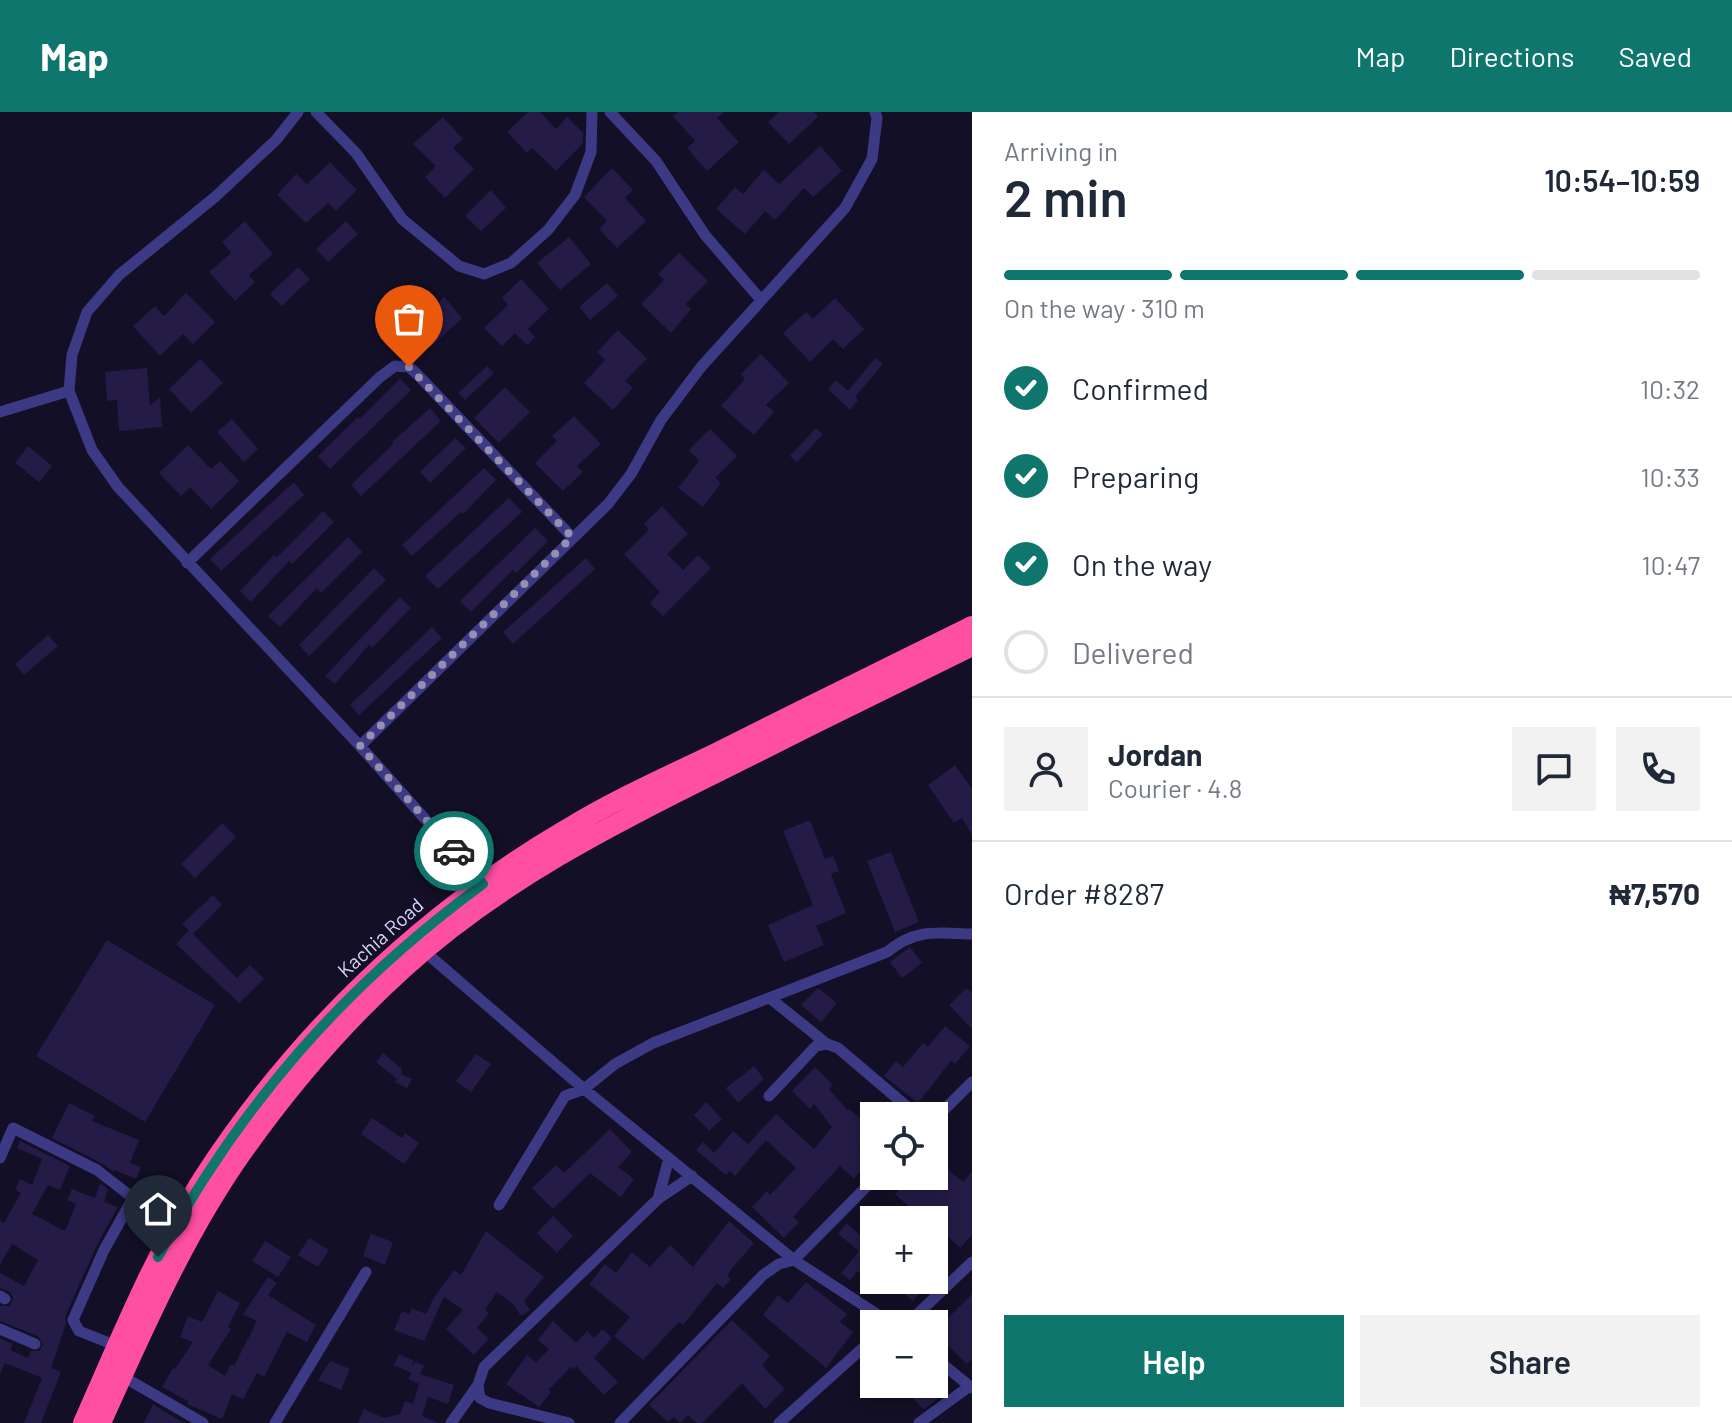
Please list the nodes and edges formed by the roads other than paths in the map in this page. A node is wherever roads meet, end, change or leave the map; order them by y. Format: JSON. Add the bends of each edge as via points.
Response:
{"nodes":[{"id":1,"x":298,"y":112,"type":"edge"},
{"id":2,"x":316,"y":112,"type":"edge"},
{"id":3,"x":592,"y":112,"type":"edge"},
{"id":4,"x":610,"y":112,"type":"edge"},
{"id":5,"x":875,"y":112,"type":"edge"},
{"id":6,"x":761,"y":300,"type":"junction"},
{"id":7,"x":69,"y":391,"type":"junction"},
{"id":8,"x":0,"y":412,"type":"edge"},
{"id":9,"x":572,"y":537,"type":"junction"},
{"id":10,"x":187,"y":563,"type":"junction"},
{"id":11,"x":972,"y":626,"type":"edge"},
{"id":12,"x":972,"y":646,"type":"edge"},
{"id":13,"x":360,"y":746,"type":"junction"},
{"id":14,"x":483,"y":884,"type":"junction"},
{"id":15,"x":972,"y":934,"type":"edge"},
{"id":16,"x":424,"y":951,"type":"junction"},
{"id":17,"x":771,"y":999,"type":"junction"},
{"id":18,"x":827,"y":1044,"type":"junction"},
{"id":19,"x":972,"y":1082,"type":"edge"},
{"id":20,"x":584,"y":1089,"type":"junction"},
{"id":21,"x":769,"y":1096,"type":"dead end"},
{"id":22,"x":902,"y":1102,"type":"edge"},
{"id":23,"x":948,"y":1106,"type":"edge"},
{"id":24,"x":0,"y":1158,"type":"edge"},
{"id":25,"x":669,"y":1158,"type":"junction"},
{"id":26,"x":692,"y":1176,"type":"junction"},
{"id":27,"x":863,"y":1190,"type":"edge"},
{"id":28,"x":658,"y":1199,"type":"junction"},
{"id":29,"x":499,"y":1205,"type":"dead end"},
{"id":30,"x":794,"y":1260,"type":"junction"},
{"id":31,"x":972,"y":1262,"type":"edge"},
{"id":32,"x":366,"y":1272,"type":"dead end"},
{"id":33,"x":871,"y":1310,"type":"edge"},
{"id":34,"x":922,"y":1310,"type":"edge"},
{"id":35,"x":0,"y":1329,"type":"edge"},
{"id":36,"x":35,"y":1344,"type":"dead end"},
{"id":37,"x":117,"y":1346,"type":"junction"},
{"id":38,"x":860,"y":1351,"type":"edge"},
{"id":39,"x":948,"y":1368,"type":"edge"},
{"id":40,"x":122,"y":1376,"type":"junction"},
{"id":41,"x":478,"y":1385,"type":"junction"},
{"id":42,"x":971,"y":1387,"type":"edge"},
{"id":43,"x":83,"y":1423,"type":"edge"},
{"id":44,"x":101,"y":1423,"type":"edge"},
{"id":45,"x":203,"y":1423,"type":"edge"},
{"id":46,"x":275,"y":1423,"type":"edge"},
{"id":47,"x":451,"y":1423,"type":"edge"},
{"id":48,"x":569,"y":1423,"type":"edge"},
{"id":49,"x":620,"y":1423,"type":"edge"},
{"id":50,"x":779,"y":1423,"type":"edge"},
{"id":51,"x":919,"y":1423,"type":"edge"}],
"edges":[{"from":1,"to":7,"type":"street","via":[[276,140],[119,275],[87,312],[72,355]]},
{"from":2,"to":3,"type":"street","via":[[356,153],[402,219],[459,266],[484,274],[521,255],[575,195],[591,152]]},
{"from":4,"to":6,"type":"street","via":[[656,161],[705,235]]},
{"from":5,"to":6,"type":"street","via":[[872,159],[845,208]]},
{"from":6,"to":9,"type":"street","via":[[661,420],[608,504]]},
{"from":7,"to":8,"type":"street"},
{"from":7,"to":10,"type":"street","via":[[92,450]]},
{"from":9,"to":10,"type":"street","via":[[417,374],[395,366]]},
{"from":9,"to":13,"type":"street"},
{"from":10,"to":13,"type":"street"},
{"from":11,"to":14,"type":"highway","name":"Kachia Road","via":[[607,807]]},
{"from":12,"to":16,"type":"highway","name":"Kachia Road","via":[[598,833],[512,886]]},
{"from":13,"to":14,"type":"street"},
{"from":14,"to":37,"type":"highway","name":"Kachia Road","via":[[372,974],[265,1091],[179,1218]]},
{"from":15,"to":17,"type":"street","via":[[916,934],[887,952]]},
{"from":16,"to":20,"type":"street"},
{"from":16,"to":40,"type":"highway","name":"Kachia Road","via":[[305,1070],[243,1151],[179,1259]]},
{"from":17,"to":18,"type":"street"},
{"from":17,"to":20,"type":"street","via":[[653,1043]]},
{"from":18,"to":21,"type":"street","via":[[816,1046]]},
{"from":18,"to":22,"type":"street"},
{"from":19,"to":23,"type":"street"},
{"from":20,"to":25,"type":"street"},
{"from":20,"to":29,"type":"street","via":[[565,1096]]},
{"from":24,"to":37,"type":"street","via":[[13,1128],[97,1170],[133,1198],[73,1320],[79,1331]]},
{"from":25,"to":26,"type":"street"},
{"from":25,"to":28,"type":"street"},
{"from":26,"to":28,"type":"street"},
{"from":26,"to":30,"type":"street"},
{"from":27,"to":30,"type":"street"},
{"from":28,"to":41,"type":"street","via":[[484,1367]]},
{"from":30,"to":33,"type":"street"},
{"from":30,"to":49,"type":"street","via":[[763,1275]]},
{"from":31,"to":34,"type":"street"},
{"from":32,"to":46,"type":"street"},
{"from":35,"to":36,"type":"street"},
{"from":37,"to":43,"type":"highway","name":"Kachia Road"},
{"from":38,"to":50,"type":"street"},
{"from":39,"to":42,"type":"street"},
{"from":40,"to":44,"type":"highway","name":"Kachia Road"},
{"from":40,"to":45,"type":"street"},
{"from":41,"to":47,"type":"street"},
{"from":41,"to":48,"type":"street","via":[[480,1398],[489,1403]]},
{"from":42,"to":51,"type":"street"}]}
